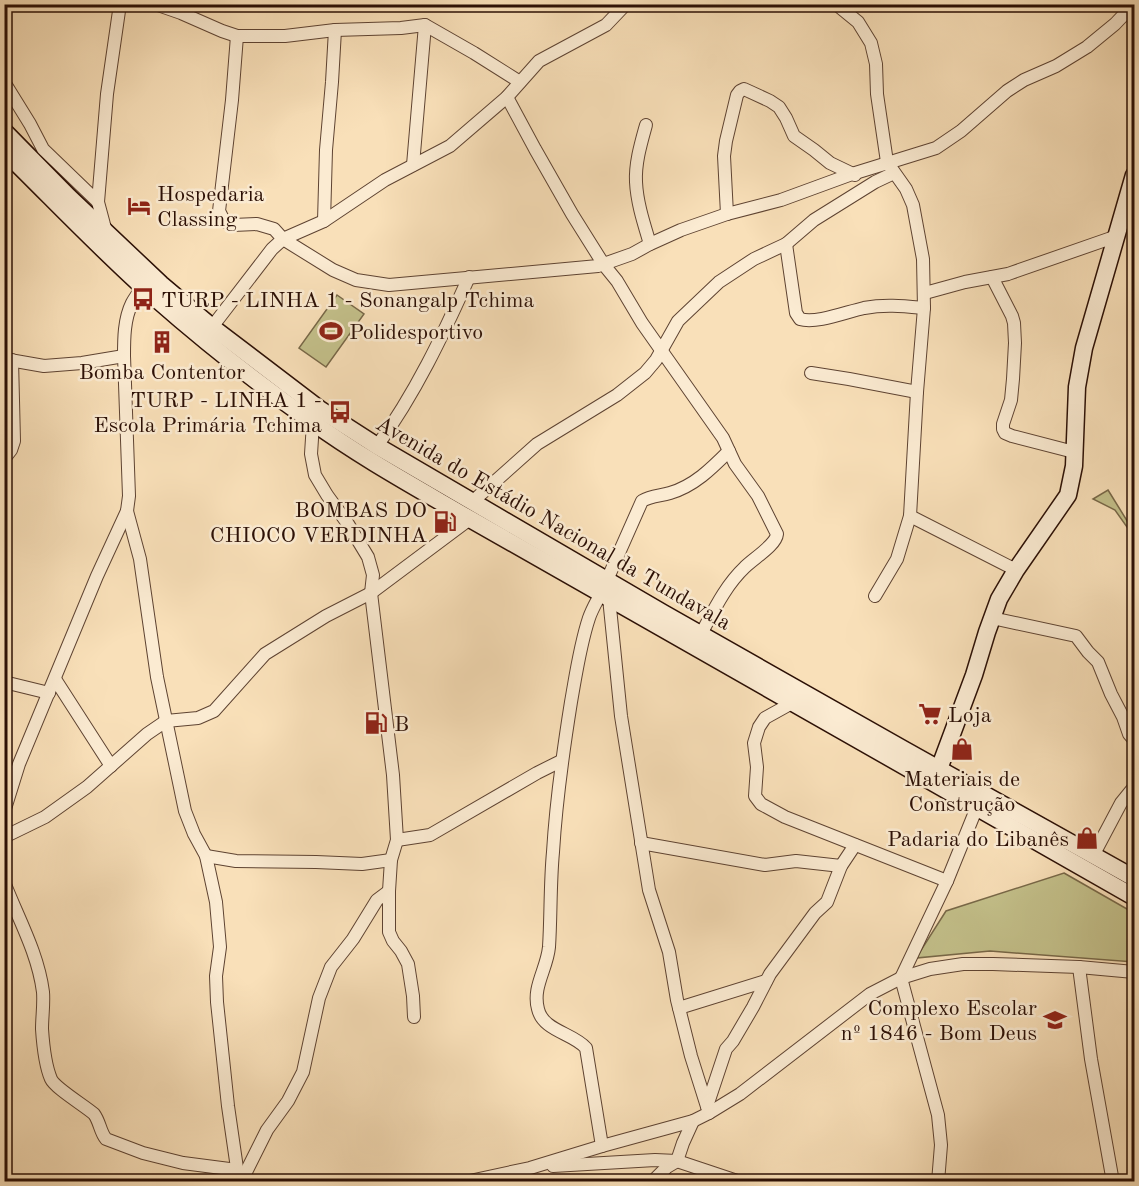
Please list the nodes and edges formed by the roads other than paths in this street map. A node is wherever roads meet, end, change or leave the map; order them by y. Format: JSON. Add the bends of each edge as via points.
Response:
{"nodes":[{"id":1,"x":120,"y":4,"type":"edge"},
{"id":2,"x":155,"y":4,"type":"edge"},
{"id":3,"x":626,"y":4,"type":"edge"},
{"id":4,"x":836,"y":4,"type":"edge"},
{"id":5,"x":1134,"y":4,"type":"edge"},
{"id":6,"x":424,"y":25,"type":"junction"},
{"id":7,"x":335,"y":30,"type":"junction"},
{"id":8,"x":237,"y":36,"type":"junction"},
{"id":9,"x":4,"y":82,"type":"edge"},
{"id":10,"x":520,"y":82,"type":"junction"},
{"id":11,"x":507,"y":96,"type":"junction"},
{"id":12,"x":646,"y":125,"type":"dead end"},
{"id":13,"x":4,"y":131,"type":"edge"},
{"id":14,"x":4,"y":151,"type":"edge"},
{"id":15,"x":413,"y":165,"type":"junction"},
{"id":16,"x":891,"y":167,"type":"junction"},
{"id":17,"x":852,"y":174,"type":"junction"},
{"id":18,"x":1134,"y":175,"type":"edge"},
{"id":19,"x":875,"y":182,"type":"junction"},
{"id":20,"x":98,"y":202,"type":"junction"},
{"id":21,"x":727,"y":214,"type":"junction"},
{"id":22,"x":324,"y":221,"type":"junction"},
{"id":23,"x":106,"y":232,"type":"junction"},
{"id":24,"x":1117,"y":237,"type":"junction"},
{"id":25,"x":283,"y":239,"type":"junction"},
{"id":26,"x":650,"y":244,"type":"junction"},
{"id":27,"x":786,"y":244,"type":"junction"},
{"id":28,"x":604,"y":265,"type":"junction"},
{"id":29,"x":470,"y":277,"type":"junction"},
{"id":30,"x":992,"y":277,"type":"junction"},
{"id":31,"x":143,"y":286,"type":"junction"},
{"id":32,"x":925,"y":292,"type":"junction"},
{"id":33,"x":924,"y":308,"type":"junction"},
{"id":34,"x":212,"y":327,"type":"junction"},
{"id":35,"x":661,"y":351,"type":"junction"},
{"id":36,"x":124,"y":356,"type":"junction"},
{"id":37,"x":8,"y":360,"type":"edge"},
{"id":38,"x":811,"y":373,"type":"dead end"},
{"id":39,"x":917,"y":392,"type":"junction"},
{"id":40,"x":313,"y":423,"type":"junction"},
{"id":41,"x":377,"y":446,"type":"junction"},
{"id":42,"x":729,"y":452,"type":"junction"},
{"id":43,"x":1074,"y":452,"type":"junction"},
{"id":44,"x":4,"y":459,"type":"edge"},
{"id":45,"x":472,"y":502,"type":"junction"},
{"id":46,"x":127,"y":511,"type":"junction"},
{"id":47,"x":910,"y":516,"type":"junction"},
{"id":48,"x":470,"y":519,"type":"junction"},
{"id":49,"x":1016,"y":570,"type":"junction"},
{"id":50,"x":606,"y":590,"type":"junction"},
{"id":51,"x":371,"y":593,"type":"junction"},
{"id":52,"x":875,"y":596,"type":"dead end"},
{"id":53,"x":992,"y":618,"type":"junction"},
{"id":54,"x":701,"y":634,"type":"junction"},
{"id":55,"x":55,"y":679,"type":"junction"},
{"id":56,"x":4,"y":682,"type":"edge"},
{"id":57,"x":49,"y":693,"type":"junction"},
{"id":58,"x":792,"y":703,"type":"junction"},
{"id":59,"x":166,"y":721,"type":"junction"},
{"id":60,"x":1134,"y":740,"type":"edge"},
{"id":61,"x":561,"y":761,"type":"junction"},
{"id":62,"x":111,"y":766,"type":"junction"},
{"id":63,"x":939,"y":769,"type":"junction"},
{"id":64,"x":1134,"y":787,"type":"edge"},
{"id":65,"x":977,"y":807,"type":"junction"},
{"id":66,"x":4,"y":812,"type":"edge"},
{"id":67,"x":4,"y":837,"type":"edge"},
{"id":68,"x":396,"y":840,"type":"junction"},
{"id":69,"x":641,"y":843,"type":"junction"},
{"id":70,"x":855,"y":844,"type":"junction"},
{"id":71,"x":1094,"y":854,"type":"junction"},
{"id":72,"x":206,"y":856,"type":"junction"},
{"id":73,"x":392,"y":860,"type":"junction"},
{"id":74,"x":841,"y":866,"type":"junction"},
{"id":75,"x":1134,"y":878,"type":"edge"},
{"id":76,"x":947,"y":881,"type":"junction"},
{"id":77,"x":4,"y":882,"type":"edge"},
{"id":78,"x":388,"y":891,"type":"junction"},
{"id":79,"x":1134,"y":897,"type":"edge"},
{"id":80,"x":1079,"y":967,"type":"junction"},
{"id":81,"x":1134,"y":972,"type":"edge"},
{"id":82,"x":901,"y":978,"type":"junction"},
{"id":83,"x":766,"y":981,"type":"junction"},
{"id":84,"x":679,"y":1008,"type":"junction"},
{"id":85,"x":414,"y":1017,"type":"dead end"},
{"id":86,"x":708,"y":1110,"type":"junction"},
{"id":87,"x":693,"y":1121,"type":"junction"},
{"id":88,"x":602,"y":1146,"type":"junction"},
{"id":89,"x":677,"y":1161,"type":"junction"},
{"id":90,"x":530,"y":1168,"type":"junction"},
{"id":91,"x":239,"y":1178,"type":"edge"},
{"id":92,"x":654,"y":1181,"type":"edge"},
{"id":93,"x":736,"y":1181,"type":"edge"},
{"id":94,"x":465,"y":1182,"type":"edge"},
{"id":95,"x":938,"y":1182,"type":"edge"},
{"id":96,"x":1113,"y":1182,"type":"edge"}],
"edges":[{"from":1,"to":20,"type":"street"},
{"from":2,"to":8,"type":"street"},
{"from":3,"to":10,"type":"street","via":[[606,25],[539,61]]},
{"from":4,"to":16,"type":"street","via":[[858,22],[871,43]]},
{"from":5,"to":16,"type":"street","via":[[1087,47],[1007,91],[936,148]]},
{"from":6,"to":7,"type":"street"},
{"from":6,"to":10,"type":"street"},
{"from":6,"to":15,"type":"street"},
{"from":7,"to":8,"type":"street"},
{"from":7,"to":22,"type":"street"},
{"from":8,"to":25,"type":"street","via":[[219,212],[224,221],[233,225],[258,224],[274,229]]},
{"from":9,"to":20,"type":"street","via":[[43,149]]},
{"from":10,"to":11,"type":"street"},
{"from":11,"to":15,"type":"street","via":[[450,146]]},
{"from":11,"to":28,"type":"street"},
{"from":12,"to":26,"type":"street","via":[[636,181]]},
{"from":13,"to":23,"type":"street","name":"Avenida do Estádio Nacional da Tundavala"},
{"from":14,"to":31,"type":"street","name":"Avenida do Estádio Nacional da Tundavala"},
{"from":15,"to":22,"type":"street"},
{"from":16,"to":17,"type":"street"},
{"from":16,"to":19,"type":"street"},
{"from":16,"to":32,"type":"street","via":[[913,205]]},
{"from":17,"to":19,"type":"street"},
{"from":17,"to":21,"type":"street","via":[[781,200]]},
{"from":17,"to":21,"type":"street","via":[[794,136],[779,107],[744,89],[737,95],[724,156]]},
{"from":18,"to":24,"type":"street"},
{"from":19,"to":27,"type":"street","via":[[814,220]]},
{"from":20,"to":23,"type":"street"},
{"from":21,"to":26,"type":"street"},
{"from":22,"to":25,"type":"street"},
{"from":23,"to":34,"type":"street","name":"Avenida do Estádio Nacional da Tundavala"},
{"from":24,"to":30,"type":"street"},
{"from":24,"to":43,"type":"street","via":[[1084,348],[1077,387]]},
{"from":25,"to":29,"type":"street","via":[[356,280],[389,285]]},
{"from":25,"to":34,"type":"street"},
{"from":26,"to":28,"type":"street"},
{"from":27,"to":33,"type":"street","via":[[800,319],[892,305]]},
{"from":27,"to":35,"type":"street","via":[[719,282],[678,321]]},
{"from":28,"to":29,"type":"street"},
{"from":28,"to":35,"type":"street"},
{"from":29,"to":41,"type":"street","via":[[438,345]]},
{"from":30,"to":32,"type":"street"},
{"from":30,"to":43,"type":"street","via":[[1014,323],[1011,400],[1003,429],[1011,436]]},
{"from":31,"to":36,"type":"street","via":[[131,304]]},
{"from":31,"to":40,"type":"street","name":"Avenida do Estádio Nacional da Tundavala"},
{"from":32,"to":33,"type":"street"},
{"from":33,"to":39,"type":"street"},
{"from":34,"to":41,"type":"street","name":"Avenida do Estádio Nacional da Tundavala","via":[[321,410]]},
{"from":35,"to":42,"type":"street"},
{"from":35,"to":45,"type":"street","via":[[645,373],[617,395],[537,444]]},
{"from":36,"to":37,"type":"street","via":[[44,366]]},
{"from":36,"to":46,"type":"street"},
{"from":37,"to":44,"type":"street","via":[[14,441]]},
{"from":38,"to":39,"type":"street"},
{"from":39,"to":47,"type":"street"},
{"from":40,"to":48,"type":"street","name":"Avenida do Estádio Nacional da Tundavala"},
{"from":40,"to":51,"type":"street","via":[[311,454],[315,475],[368,557],[373,575]]},
{"from":41,"to":45,"type":"street","name":"Avenida do Estádio Nacional da Tundavala"},
{"from":42,"to":50,"type":"street","via":[[689,485],[642,501]]},
{"from":42,"to":54,"type":"street","via":[[758,496],[777,537],[728,585]]},
{"from":43,"to":49,"type":"street","via":[[1068,495]]},
{"from":45,"to":50,"type":"street","name":"Avenida do Estádio Nacional da Tundavala"},
{"from":46,"to":55,"type":"street"},
{"from":46,"to":59,"type":"street","via":[[140,560]]},
{"from":47,"to":49,"type":"street"},
{"from":47,"to":52,"type":"street","via":[[897,559]]},
{"from":48,"to":50,"type":"street","name":"Avenida do Estádio Nacional da Tundavala"},
{"from":48,"to":51,"type":"street"},
{"from":49,"to":53,"type":"street"},
{"from":50,"to":54,"type":"street","name":"Avenida do Estádio Nacional da Tundavala"},
{"from":50,"to":58,"type":"street","name":"Avenida do Estádio Nacional da Tundavala"},
{"from":50,"to":61,"type":"street","via":[[590,616],[582,642]]},
{"from":50,"to":69,"type":"street"},
{"from":51,"to":59,"type":"street","via":[[265,654],[214,711],[198,718]]},
{"from":51,"to":68,"type":"street","via":[[393,775]]},
{"from":53,"to":60,"type":"street","via":[[1076,636],[1098,662]]},
{"from":53,"to":63,"type":"street"},
{"from":54,"to":63,"type":"street","name":"Avenida do Estádio Nacional da Tundavala"},
{"from":55,"to":57,"type":"street"},
{"from":55,"to":62,"type":"street"},
{"from":56,"to":57,"type":"street"},
{"from":57,"to":66,"type":"street"},
{"from":58,"to":65,"type":"street","name":"Avenida do Estádio Nacional da Tundavala"},
{"from":58,"to":70,"type":"street","via":[[765,718],[759,727],[754,743],[755,796],[761,804],[785,817]]},
{"from":59,"to":62,"type":"street"},
{"from":59,"to":72,"type":"street","via":[[185,811]]},
{"from":61,"to":68,"type":"street","via":[[430,835]]},
{"from":61,"to":88,"type":"street","via":[[549,951],[536,997],[538,1012],[544,1020],[586,1048]]},
{"from":62,"to":67,"type":"street","via":[[45,816]]},
{"from":63,"to":71,"type":"street","name":"Avenida do Estádio Nacional da Tundavala"},
{"from":64,"to":71,"type":"street"},
{"from":65,"to":76,"type":"street"},
{"from":65,"to":79,"type":"street","name":"Avenida do Estádio Nacional da Tundavala"},
{"from":68,"to":73,"type":"street"},
{"from":69,"to":74,"type":"street","via":[[765,865],[796,861]]},
{"from":69,"to":84,"type":"street"},
{"from":70,"to":74,"type":"street"},
{"from":70,"to":76,"type":"street"},
{"from":71,"to":75,"type":"street","name":"Avenida do Estádio Nacional da Tundavala"},
{"from":72,"to":73,"type":"street","via":[[236,861],[362,864]]},
{"from":72,"to":91,"type":"street","via":[[217,913],[217,1002]]},
{"from":73,"to":78,"type":"street"},
{"from":74,"to":83,"type":"street","via":[[827,902]]},
{"from":76,"to":82,"type":"street"},
{"from":77,"to":91,"type":"street","via":[[39,975],[46,1059],[55,1085],[94,1114],[106,1139],[143,1153]]},
{"from":78,"to":85,"type":"street","via":[[389,932],[408,964]]},
{"from":78,"to":91,"type":"street","via":[[377,900],[331,967],[319,998],[303,1072]]},
{"from":80,"to":81,"type":"street"},
{"from":80,"to":82,"type":"street","via":[[963,964]]},
{"from":80,"to":96,"type":"street"},
{"from":82,"to":86,"type":"street","via":[[870,994],[740,1094]]},
{"from":82,"to":95,"type":"street","via":[[938,1115]]},
{"from":83,"to":84,"type":"street"},
{"from":83,"to":86,"type":"street","via":[[726,1049]]},
{"from":84,"to":86,"type":"street"},
{"from":86,"to":87,"type":"street"},
{"from":87,"to":88,"type":"street"},
{"from":87,"to":89,"type":"street"},
{"from":88,"to":90,"type":"street"},
{"from":89,"to":90,"type":"street"},
{"from":89,"to":92,"type":"street"},
{"from":89,"to":93,"type":"street"},
{"from":90,"to":94,"type":"street"}]}
